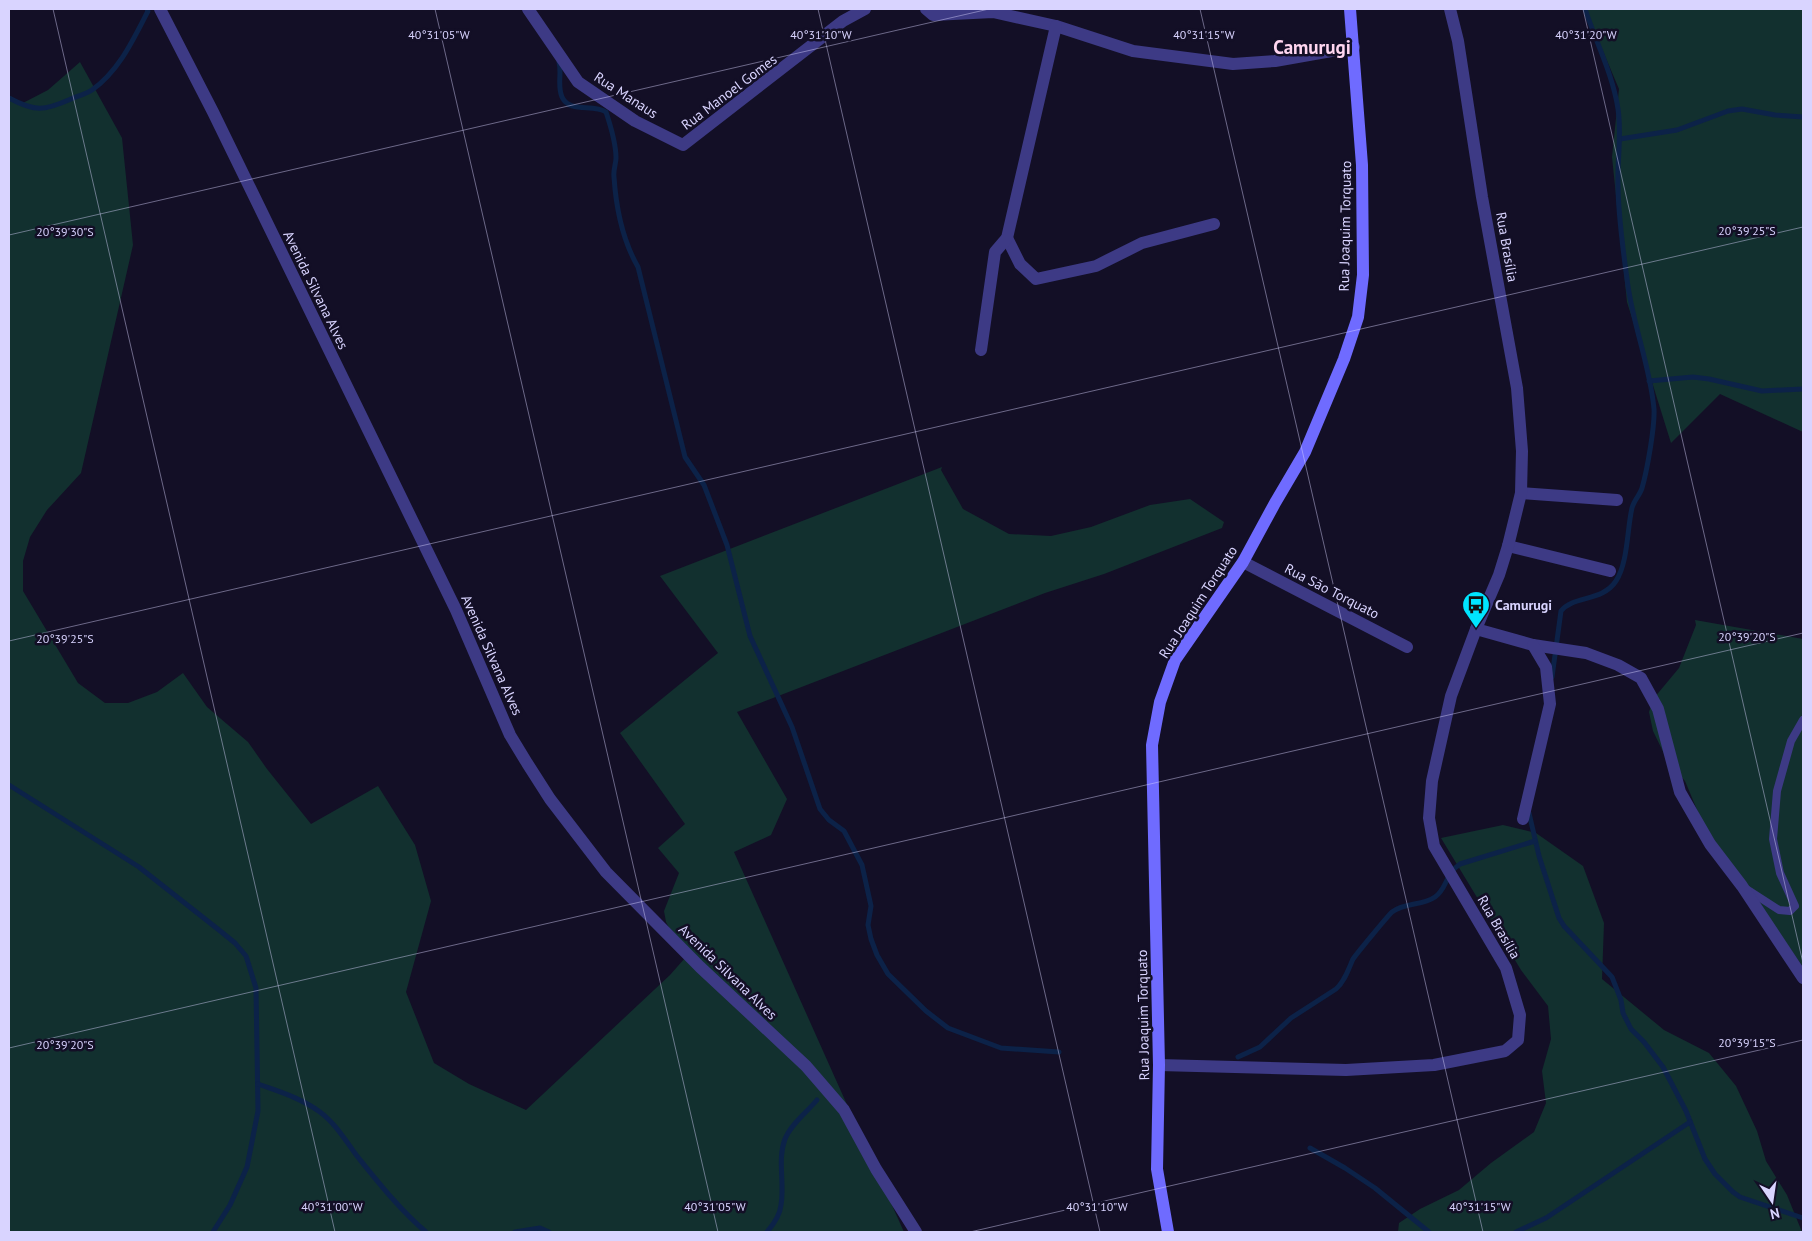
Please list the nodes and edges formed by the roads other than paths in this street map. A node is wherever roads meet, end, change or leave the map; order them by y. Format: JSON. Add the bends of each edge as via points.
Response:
{"nodes":[{"id":1,"x":160,"y":9,"type":"edge"},
{"id":2,"x":528,"y":9,"type":"edge"},
{"id":3,"x":865,"y":9,"type":"edge"},
{"id":4,"x":926,"y":9,"type":"edge"},
{"id":5,"x":1350,"y":9,"type":"edge"},
{"id":6,"x":1450,"y":9,"type":"edge"},
{"id":7,"x":1056,"y":26,"type":"junction"},
{"id":8,"x":1354,"y":47,"type":"junction"},
{"id":9,"x":683,"y":145,"type":"joint"},
{"id":10,"x":1214,"y":224,"type":"dead end"},
{"id":11,"x":1007,"y":238,"type":"junction"},
{"id":12,"x":982,"y":350,"type":"dead end"},
{"id":13,"x":1521,"y":493,"type":"junction"},
{"id":14,"x":1617,"y":500,"type":"dead end"},
{"id":15,"x":1508,"y":546,"type":"junction"},
{"id":16,"x":1243,"y":562,"type":"junction"},
{"id":17,"x":1610,"y":571,"type":"dead end"},
{"id":18,"x":1476,"y":629,"type":"junction"},
{"id":19,"x":1533,"y":645,"type":"junction"},
{"id":20,"x":1407,"y":647,"type":"dead end"},
{"id":21,"x":1803,"y":720,"type":"edge"},
{"id":22,"x":1523,"y":819,"type":"dead end"},
{"id":23,"x":1742,"y":886,"type":"junction"},
{"id":24,"x":1803,"y":978,"type":"edge"},
{"id":25,"x":1159,"y":1065,"type":"junction"},
{"id":26,"x":916,"y":1232,"type":"edge"},
{"id":27,"x":1168,"y":1232,"type":"edge"}],
"edges":[{"from":1,"to":26,"type":"street","name":"Avenida Silvana Alves","via":[[452,601],[510,735],[550,799],[606,872],[700,967],[806,1066],[844,1110]]},
{"from":2,"to":9,"type":"street","name":"Rua Manaus","via":[[578,82],[635,121]]},
{"from":3,"to":9,"type":"street","name":"Rua Manoel Gomes","via":[[843,21]]},
{"from":4,"to":7,"type":"street","via":[[932,15],[993,12]]},
{"from":5,"to":8,"type":"street","name":"Rua Joaquim Torquato"},
{"from":6,"to":13,"type":"street","name":"Rua Brasília","via":[[1517,388],[1522,451]]},
{"from":7,"to":8,"type":"street","via":[[1133,51],[1233,64],[1275,61]]},
{"from":7,"to":11,"type":"street"},
{"from":8,"to":16,"type":"street","name":"Rua Joaquim Torquato","via":[[1362,175],[1362,274],[1358,317],[1305,452]]},
{"from":10,"to":11,"type":"street","via":[[1142,243],[1096,266],[1036,279],[1020,264]]},
{"from":11,"to":12,"type":"street","via":[[994,252]]},
{"from":13,"to":14,"type":"street"},
{"from":13,"to":15,"type":"street","name":"Rua Brasília"},
{"from":15,"to":17,"type":"street"},
{"from":15,"to":18,"type":"street","name":"Rua Brasília"},
{"from":16,"to":20,"type":"street","name":"Rua São Torquato"},
{"from":16,"to":25,"type":"street","name":"Rua Joaquim Torquato","via":[[1175,660],[1160,702],[1152,745]]},
{"from":18,"to":19,"type":"street"},
{"from":18,"to":25,"type":"street","name":"Rua Brasília","via":[[1451,696],[1432,782],[1429,818],[1434,846],[1506,968],[1520,1015],[1518,1040],[1504,1051],[1434,1065],[1346,1070]]},
{"from":19,"to":22,"type":"street","via":[[1546,667],[1550,704]]},
{"from":19,"to":23,"type":"street","via":[[1586,653],[1641,678],[1658,709],[1680,792],[1710,844]]},
{"from":21,"to":23,"type":"lane","via":[[1791,741],[1777,791],[1773,839],[1780,873],[1795,906],[1790,912],[1779,910]]},
{"from":23,"to":24,"type":"street"},
{"from":25,"to":27,"type":"street","name":"Rua Joaquim Torquato","via":[[1157,1169]]}]}
